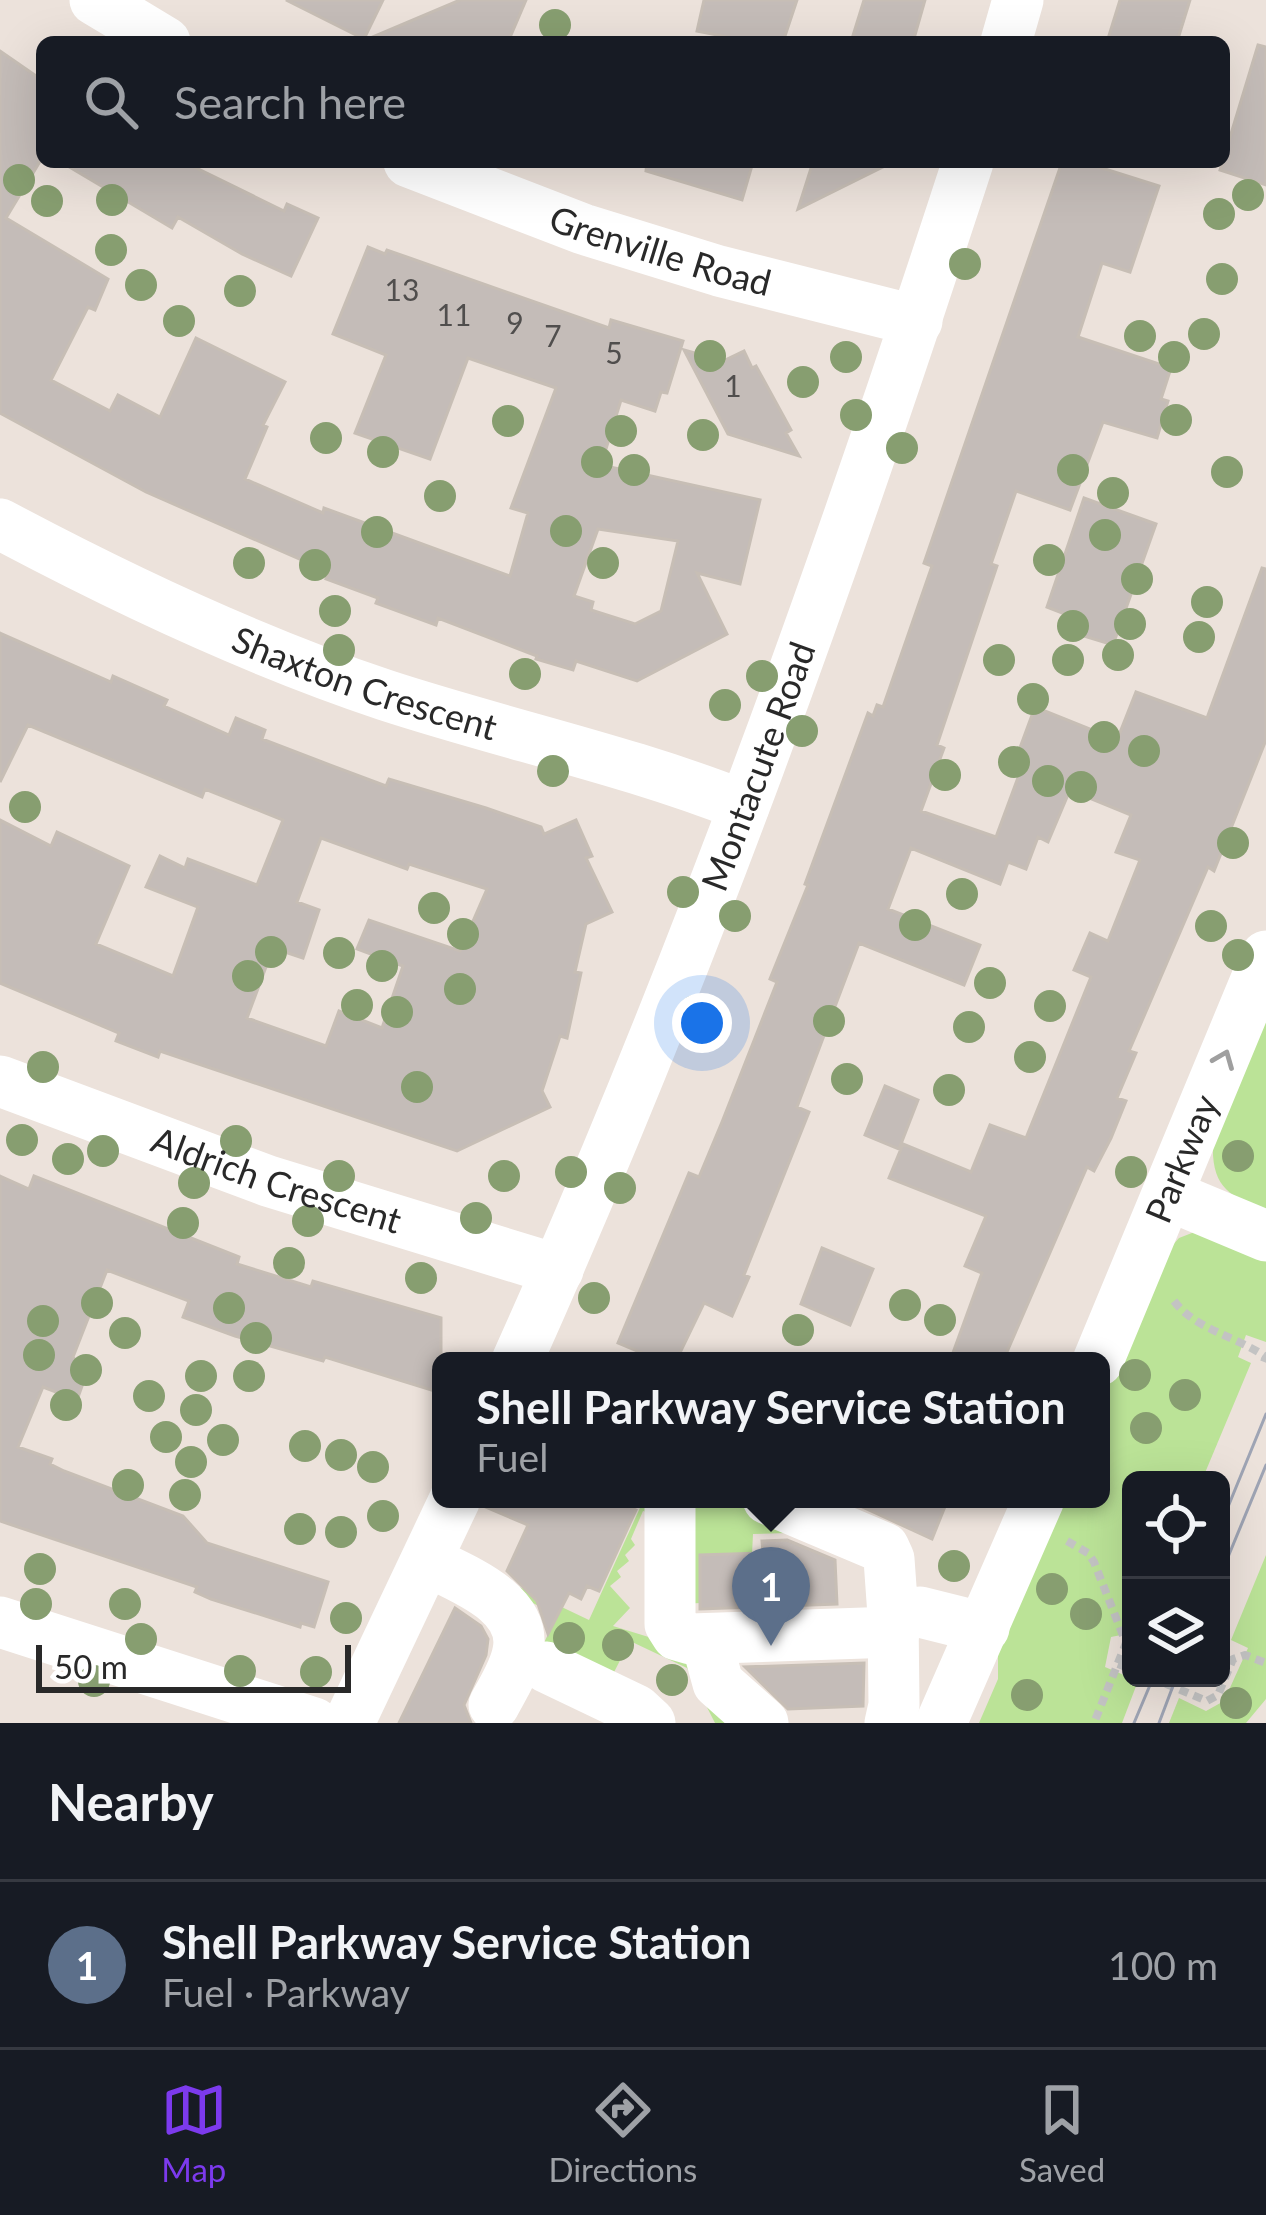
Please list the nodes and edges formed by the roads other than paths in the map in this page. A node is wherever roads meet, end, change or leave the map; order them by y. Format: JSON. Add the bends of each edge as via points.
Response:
{"nodes":[{"id":1,"x":95,"y":0,"type":"edge"},
{"id":2,"x":1018,"y":0,"type":"edge"},
{"id":3,"x":155,"y":36,"type":"edge"},
{"id":4,"x":1008,"y":36,"type":"edge"},
{"id":5,"x":425,"y":168,"type":"edge"},
{"id":6,"x":966,"y":168,"type":"edge"},
{"id":7,"x":917,"y":321,"type":"junction"},
{"id":8,"x":0,"y":524,"type":"edge"},
{"id":9,"x":744,"y":806,"type":"junction"},
{"id":10,"x":1266,"y":956,"type":"edge"},
{"id":11,"x":0,"y":1081,"type":"edge"},
{"id":12,"x":1168,"y":1195,"type":"junction"},
{"id":13,"x":1266,"y":1236,"type":"edge"},
{"id":14,"x":558,"y":1270,"type":"junction"},
{"id":15,"x":521,"y":1352,"type":"edge"},
{"id":16,"x":1102,"y":1352,"type":"edge"},
{"id":17,"x":451,"y":1508,"type":"edge"},
{"id":18,"x":670,"y":1508,"type":"edge"},
{"id":19,"x":789,"y":1508,"type":"edge"},
{"id":20,"x":1034,"y":1511,"type":"edge"},
{"id":21,"x":427,"y":1561,"type":"junction"},
{"id":22,"x":0,"y":1622,"type":"edge"},
{"id":23,"x":894,"y":1624,"type":"junction"},
{"id":24,"x":984,"y":1628,"type":"junction"},
{"id":25,"x":706,"y":1639,"type":"junction"},
{"id":26,"x":546,"y":1667,"type":"dead end"},
{"id":27,"x":494,"y":1705,"type":"dead end"},
{"id":28,"x":314,"y":1723,"type":"edge"},
{"id":29,"x":350,"y":1723,"type":"edge"},
{"id":30,"x":650,"y":1723,"type":"edge"},
{"id":31,"x":763,"y":1723,"type":"edge"},
{"id":32,"x":890,"y":1723,"type":"edge"},
{"id":33,"x":941,"y":1723,"type":"edge"}],
"edges":[{"from":1,"to":3,"type":"street"},
{"from":2,"to":4,"type":"street"},
{"from":5,"to":7,"type":"street","name":"Grenville Road","via":[[719,271]]},
{"from":6,"to":7,"type":"street","name":"Montacute Road"},
{"from":7,"to":9,"type":"street","name":"Montacute Road"},
{"from":8,"to":9,"type":"street","name":"Shaxton Crescent","via":[[193,617],[383,694]]},
{"from":9,"to":14,"type":"street","name":"Montacute Road"},
{"from":12,"to":10,"type":"street","name":"Parkway","one_way":true},
{"from":11,"to":14,"type":"street","name":"Aldrich Crescent","via":[[268,1181]]},
{"from":12,"to":13,"type":"street"},
{"from":12,"to":16,"type":"street","name":"Parkway"},
{"from":14,"to":15,"type":"street","name":"Montacute Road"},
{"from":17,"to":21,"type":"street"},
{"from":18,"to":25,"type":"street","via":[[670,1624],[684,1639]]},
{"from":19,"to":23,"type":"street","via":[[884,1548]]},
{"from":20,"to":24,"type":"street"},
{"from":21,"to":27,"type":"street","via":[[483,1589],[515,1628],[518,1654]]},
{"from":21,"to":29,"type":"street"},
{"from":22,"to":28,"type":"street"},
{"from":23,"to":24,"type":"street","via":[[920,1612]]},
{"from":23,"to":25,"type":"street"},
{"from":23,"to":32,"type":"street"},
{"from":24,"to":33,"type":"street"},
{"from":25,"to":31,"type":"street","via":[[718,1683]]},
{"from":26,"to":30,"type":"street"}]}
